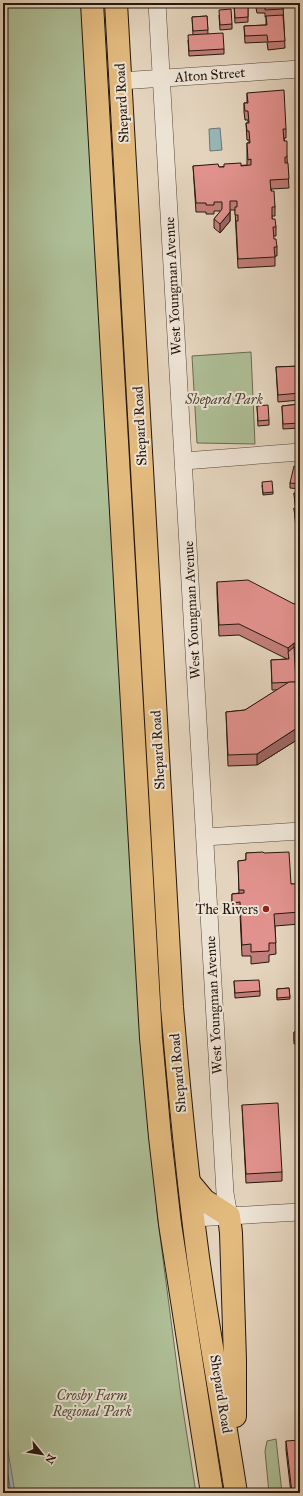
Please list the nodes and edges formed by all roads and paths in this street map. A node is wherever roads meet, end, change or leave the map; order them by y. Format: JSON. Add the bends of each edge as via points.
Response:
{"nodes":[{"id":1,"x":116,"y":3,"type":"edge"},
{"id":2,"x":157,"y":3,"type":"edge"},
{"id":3,"x":93,"y":13,"type":"edge"},
{"id":4,"x":300,"y":69,"type":"edge"},
{"id":5,"x":162,"y":78,"type":"junction"},
{"id":6,"x":120,"y":81,"type":"junction"},
{"id":7,"x":102,"y":167,"type":"junction"},
{"id":8,"x":300,"y":452,"type":"edge"},
{"id":9,"x":184,"y":461,"type":"junction"},
{"id":10,"x":300,"y":831,"type":"edge"},
{"id":11,"x":205,"y":837,"type":"junction"},
{"id":12,"x":160,"y":1137,"type":"junction"},
{"id":13,"x":189,"y":1182,"type":"junction"},
{"id":14,"x":300,"y":1212,"type":"edge"},
{"id":15,"x":229,"y":1216,"type":"junction"},
{"id":16,"x":194,"y":1218,"type":"junction"},
{"id":17,"x":183,"y":1314,"type":"junction"},
{"id":18,"x":235,"y":1485,"type":"edge"},
{"id":19,"x":212,"y":1493,"type":"edge"}],
"edges":[{"from":1,"to":6,"type":"highway","name":"Shepard Road"},
{"from":2,"to":5,"type":"street","name":"West Youngman Avenue"},
{"from":3,"to":6,"type":"highway","via":[[98,47],[104,66],[111,77]]},
{"from":3,"to":7,"type":"highway","name":"Shepard Road"},
{"from":4,"to":5,"type":"street","name":"Alton Street"},
{"from":5,"to":6,"type":"street","name":"Alton Street"},
{"from":5,"to":9,"type":"street","name":"West Youngman Avenue"},
{"from":6,"to":7,"type":"highway","via":[[109,87],[102,95]]},
{"from":6,"to":13,"type":"highway","name":"Shepard Road","via":[[172,999]]},
{"from":7,"to":12,"type":"highway","name":"Shepard Road","via":[[148,994]]},
{"from":8,"to":9,"type":"street"},
{"from":9,"to":11,"type":"street","name":"West Youngman Avenue"},
{"from":10,"to":11,"type":"street"},
{"from":11,"to":15,"type":"street","name":"West Youngman Avenue","via":[[225,1185]]},
{"from":12,"to":16,"type":"highway","via":[[178,1207],[182,1214]]},
{"from":12,"to":17,"type":"highway","name":"Shepard Road"},
{"from":13,"to":15,"type":"highway","via":[[204,1200]]},
{"from":13,"to":16,"type":"highway","name":"Shepard Road"},
{"from":14,"to":15,"type":"street"},
{"from":15,"to":16,"type":"street"},
{"from":15,"to":18,"type":"highway","via":[[235,1360]]},
{"from":16,"to":17,"type":"highway","via":[[186,1230],[182,1243]]},
{"from":16,"to":18,"type":"highway","name":"Shepard Road"},
{"from":17,"to":19,"type":"highway","name":"Shepard Road"}]}
